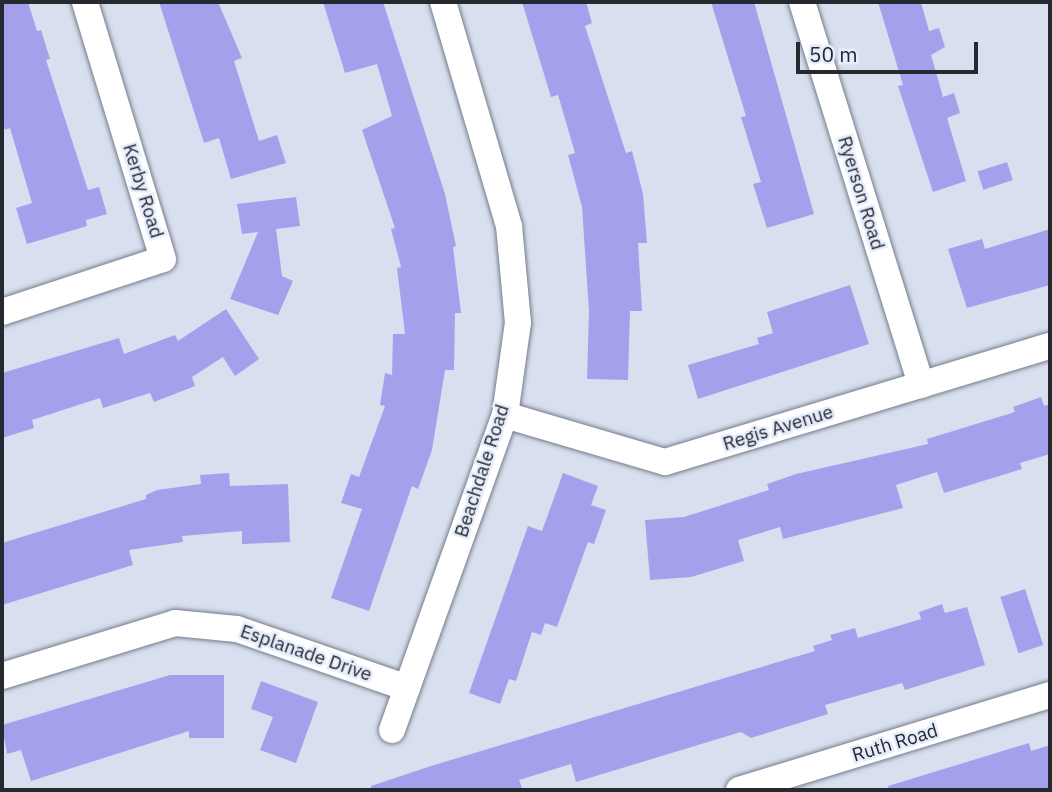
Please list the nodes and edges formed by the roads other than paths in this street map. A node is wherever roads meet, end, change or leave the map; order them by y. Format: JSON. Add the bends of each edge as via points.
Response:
{"nodes":[{"id":1,"x":85,"y":2,"type":"edge"},
{"id":2,"x":443,"y":2,"type":"edge"},
{"id":3,"x":802,"y":2,"type":"edge"},
{"id":4,"x":2,"y":312,"type":"edge"},
{"id":5,"x":1050,"y":346,"type":"edge"},
{"id":6,"x":921,"y":385,"type":"junction"},
{"id":7,"x":505,"y":415,"type":"junction"},
{"id":8,"x":2,"y":676,"type":"edge"},
{"id":9,"x":407,"y":688,"type":"junction"},
{"id":10,"x":1050,"y":695,"type":"edge"},
{"id":11,"x":392,"y":730,"type":"dead end"},
{"id":12,"x":739,"y":790,"type":"edge"}],
"edges":[{"from":1,"to":4,"type":"street","name":"Kerby Road","via":[[163,258]]},
{"from":2,"to":7,"type":"street","name":"Beachdale Road","via":[[509,226],[518,323]]},
{"from":3,"to":6,"type":"street","name":"Ryerson Road"},
{"from":5,"to":6,"type":"street","name":"Regis Avenue"},
{"from":6,"to":7,"type":"street","name":"Regis Avenue","via":[[665,462]]},
{"from":7,"to":9,"type":"street","name":"Beachdale Road"},
{"from":8,"to":9,"type":"street","name":"Esplanade Drive","via":[[175,623],[237,629]]},
{"from":9,"to":11,"type":"street","name":"Beachdale Road"},
{"from":10,"to":12,"type":"street","name":"Ruth Road"}]}
